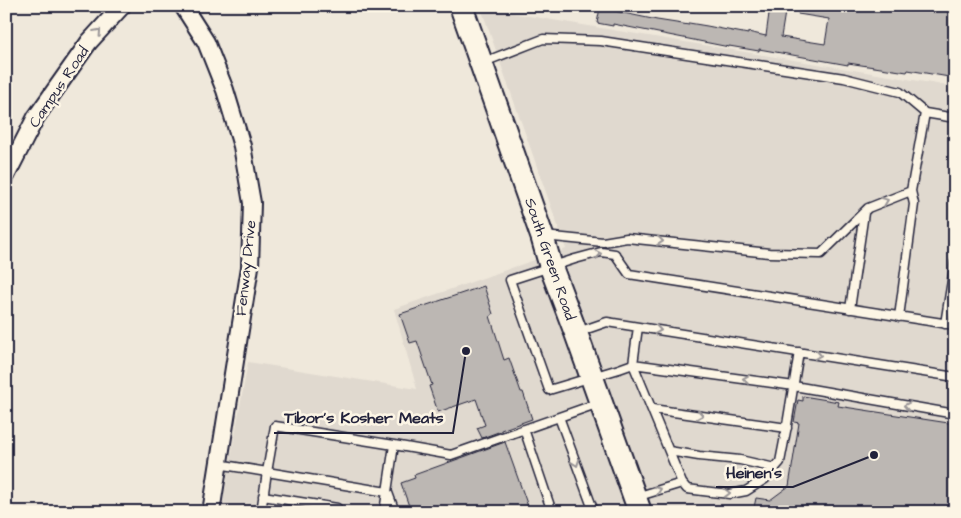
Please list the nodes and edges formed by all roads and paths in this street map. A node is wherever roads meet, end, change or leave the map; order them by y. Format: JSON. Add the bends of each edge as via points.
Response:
{"nodes":[{"id":1,"x":122,"y":6,"type":"edge"},
{"id":2,"x":183,"y":6,"type":"edge"},
{"id":3,"x":461,"y":6,"type":"edge"},
{"id":4,"x":481,"y":63,"type":"junction"},
{"id":5,"x":925,"y":113,"type":"junction"},
{"id":6,"x":955,"y":118,"type":"edge"},
{"id":7,"x":6,"y":176,"type":"edge"},
{"id":8,"x":911,"y":191,"type":"junction"},
{"id":9,"x":864,"y":213,"type":"junction"},
{"id":10,"x":542,"y":236,"type":"junction"},
{"id":11,"x":955,"y":262,"type":"edge"},
{"id":12,"x":551,"y":267,"type":"junction"},
{"id":13,"x":850,"y":309,"type":"junction"},
{"id":14,"x":900,"y":317,"type":"junction"},
{"id":15,"x":945,"y":324,"type":"junction"},
{"id":16,"x":955,"y":325,"type":"edge"},
{"id":17,"x":638,"y":327,"type":"junction"},
{"id":18,"x":576,"y":332,"type":"junction"},
{"id":19,"x":799,"y":352,"type":"junction"},
{"id":20,"x":633,"y":364,"type":"junction"},
{"id":21,"x":592,"y":377,"type":"junction"},
{"id":22,"x":955,"y":377,"type":"edge"},
{"id":23,"x":794,"y":386,"type":"junction"},
{"id":24,"x":601,"y":402,"type":"junction"},
{"id":25,"x":652,"y":409,"type":"junction"},
{"id":26,"x":955,"y":414,"type":"edge"},
{"id":27,"x":559,"y":417,"type":"junction"},
{"id":28,"x":787,"y":428,"type":"junction"},
{"id":29,"x":524,"y":429,"type":"junction"},
{"id":30,"x":394,"y":445,"type":"junction"},
{"id":31,"x":669,"y":451,"type":"junction"},
{"id":32,"x":218,"y":464,"type":"junction"},
{"id":33,"x":775,"y":468,"type":"junction"},
{"id":34,"x":267,"y":472,"type":"junction"},
{"id":35,"x":682,"y":482,"type":"junction"},
{"id":36,"x":387,"y":492,"type":"junction"},
{"id":37,"x":263,"y":496,"type":"junction"},
{"id":38,"x":637,"y":505,"type":"edge"},
{"id":39,"x":211,"y":512,"type":"edge"},
{"id":40,"x":261,"y":512,"type":"edge"},
{"id":41,"x":336,"y":512,"type":"edge"},
{"id":42,"x":384,"y":512,"type":"edge"},
{"id":43,"x":395,"y":512,"type":"edge"},
{"id":44,"x":552,"y":512,"type":"edge"},
{"id":45,"x":594,"y":512,"type":"edge"}],
"edges":[{"from":7,"to":1,"type":"street","name":"Campus Road","one_way":true,"via":[[36,117],[89,42]]},
{"from":2,"to":32,"type":"street","name":"Fenway Drive","via":[[206,42],[225,90],[242,146],[252,203],[250,267]]},
{"from":3,"to":4,"type":"main road","name":"South Green Road"},
{"from":4,"to":5,"type":"lane","via":[[543,39],[600,41],[844,78],[900,92]]},
{"from":4,"to":10,"type":"main road","name":"South Green Road"},
{"from":5,"to":6,"type":"lane"},
{"from":5,"to":8,"type":"lane"},
{"from":9,"to":8,"type":"lane","one_way":true,"via":[[868,208]]},
{"from":8,"to":14,"type":"lane","via":[[914,204]]},
{"from":10,"to":9,"type":"lane","one_way":true,"via":[[604,242],[627,238],[769,253],[821,254]]},
{"from":9,"to":13,"type":"lane"},
{"from":10,"to":12,"type":"main road","name":"South Green Road"},
{"from":11,"to":15,"type":"lane"},
{"from":12,"to":13,"type":"lane","one_way":true,"via":[[601,252],[616,254],[629,274]]},
{"from":12,"to":18,"type":"main road","name":"South Green Road"},
{"from":12,"to":21,"type":"lane","via":[[510,280],[548,390]]},
{"from":13,"to":14,"type":"lane"},
{"from":14,"to":15,"type":"lane"},
{"from":15,"to":16,"type":"lane"},
{"from":17,"to":18,"type":"lane","via":[[606,322]]},
{"from":17,"to":19,"type":"lane","one_way":true},
{"from":17,"to":20,"type":"lane"},
{"from":18,"to":21,"type":"main road","name":"South Green Road"},
{"from":19,"to":22,"type":"lane","one_way":true},
{"from":19,"to":23,"type":"lane"},
{"from":20,"to":21,"type":"lane"},
{"from":23,"to":20,"type":"lane","one_way":true},
{"from":20,"to":25,"type":"lane"},
{"from":21,"to":24,"type":"main road","name":"South Green Road"},
{"from":26,"to":23,"type":"lane","one_way":true},
{"from":23,"to":28,"type":"lane"},
{"from":24,"to":27,"type":"lane"},
{"from":24,"to":38,"type":"main road","name":"South Green Road"},
{"from":25,"to":28,"type":"lane","one_way":true},
{"from":25,"to":31,"type":"lane"},
{"from":27,"to":29,"type":"lane"},
{"from":27,"to":45,"type":"lane","one_way":true},
{"from":28,"to":33,"type":"lane","via":[[780,462]]},
{"from":29,"to":30,"type":"lane","via":[[451,455]]},
{"from":29,"to":44,"type":"lane"},
{"from":30,"to":34,"type":"lane","via":[[275,426]]},
{"from":30,"to":36,"type":"lane"},
{"from":31,"to":33,"type":"lane"},
{"from":31,"to":35,"type":"lane"},
{"from":32,"to":34,"type":"lane"},
{"from":32,"to":39,"type":"street","name":"Fenway Drive"},
{"from":35,"to":33,"type":"lane","one_way":true,"via":[[687,488],[730,494],[746,491]]},
{"from":34,"to":36,"type":"lane"},
{"from":34,"to":37,"type":"lane"},
{"from":38,"to":35,"type":"lane","one_way":true},
{"from":36,"to":42,"type":"lane"},
{"from":36,"to":43,"type":"lane"},
{"from":37,"to":40,"type":"lane"},
{"from":37,"to":41,"type":"lane","via":[[337,508]]}]}
